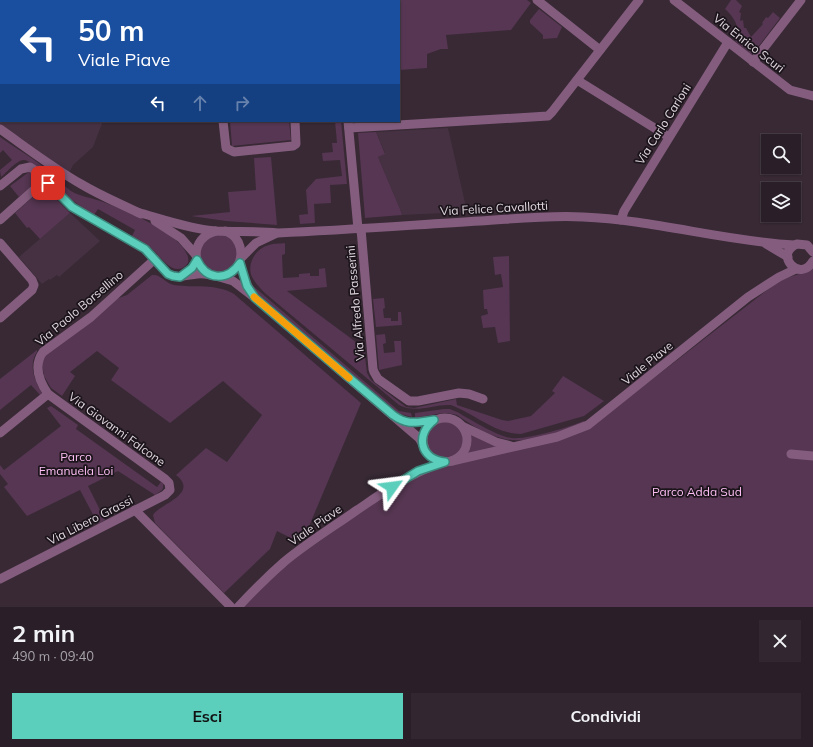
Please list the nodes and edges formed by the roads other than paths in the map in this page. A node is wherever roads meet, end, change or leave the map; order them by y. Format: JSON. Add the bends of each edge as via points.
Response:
{"nodes":[{"id":1,"x":537,"y":0,"type":"edge"},
{"id":2,"x":639,"y":0,"type":"edge"},
{"id":3,"x":674,"y":0,"type":"edge"},
{"id":4,"x":801,"y":0,"type":"edge"},
{"id":5,"x":728,"y":42,"type":"junction"},
{"id":6,"x":600,"y":50,"type":"junction"},
{"id":7,"x":753,"y":62,"type":"junction"},
{"id":8,"x":577,"y":80,"type":"junction"},
{"id":9,"x":813,"y":96,"type":"edge"},
{"id":10,"x":223,"y":122,"type":"edge"},
{"id":11,"x":295,"y":122,"type":"edge"},
{"id":12,"x":348,"y":124,"type":"edge"},
{"id":13,"x":0,"y":130,"type":"edge"},
{"id":14,"x":669,"y":137,"type":"junction"},
{"id":15,"x":48,"y":183,"type":"junction"},
{"id":16,"x":0,"y":186,"type":"edge"},
{"id":17,"x":137,"y":212,"type":"junction"},
{"id":18,"x":1,"y":219,"type":"edge"},
{"id":19,"x":621,"y":220,"type":"junction"},
{"id":20,"x":359,"y":229,"type":"junction"},
{"id":21,"x":220,"y":231,"type":"junction"},
{"id":22,"x":278,"y":233,"type":"junction"},
{"id":23,"x":0,"y":243,"type":"edge"},
{"id":24,"x":764,"y":243,"type":"junction"},
{"id":25,"x":794,"y":245,"type":"junction"},
{"id":26,"x":812,"y":250,"type":"edge"},
{"id":27,"x":155,"y":258,"type":"junction"},
{"id":28,"x":196,"y":258,"type":"junction"},
{"id":29,"x":240,"y":260,"type":"junction"},
{"id":30,"x":791,"y":263,"type":"junction"},
{"id":31,"x":812,"y":263,"type":"edge"},
{"id":32,"x":213,"y":275,"type":"junction"},
{"id":33,"x":180,"y":277,"type":"junction"},
{"id":34,"x":255,"y":298,"type":"junction"},
{"id":35,"x":0,"y":318,"type":"edge"},
{"id":36,"x":48,"y":394,"type":"junction"},
{"id":37,"x":483,"y":399,"type":"dead end"},
{"id":38,"x":393,"y":415,"type":"junction"},
{"id":39,"x":434,"y":420,"type":"junction"},
{"id":40,"x":462,"y":426,"type":"junction"},
{"id":41,"x":0,"y":433,"type":"edge"},
{"id":42,"x":520,"y":446,"type":"junction"},
{"id":43,"x":424,"y":448,"type":"junction"},
{"id":44,"x":791,"y":454,"type":"dead end"},
{"id":45,"x":813,"y":456,"type":"edge"},
{"id":46,"x":448,"y":461,"type":"junction"},
{"id":47,"x":414,"y":474,"type":"junction"},
{"id":48,"x":170,"y":487,"type":"joint"},
{"id":49,"x":135,"y":510,"type":"junction"},
{"id":50,"x":0,"y":579,"type":"edge"},
{"id":51,"x":231,"y":607,"type":"edge"},
{"id":52,"x":238,"y":607,"type":"edge"}],
"edges":[{"from":1,"to":6,"type":"street"},
{"from":2,"to":6,"type":"street"},
{"from":3,"to":5,"type":"street","name":"Via Enrico Scuri"},
{"from":4,"to":7,"type":"street"},
{"from":5,"to":7,"type":"street","name":"Via Enrico Scuri"},
{"from":5,"to":14,"type":"street","name":"Via Carlo Carloni"},
{"from":6,"to":8,"type":"street"},
{"from":7,"to":9,"type":"street","name":"Via Enrico Scuri","via":[[790,90]]},
{"from":8,"to":12,"type":"street","via":[[549,115],[543,117]]},
{"from":8,"to":14,"type":"street"},
{"from":10,"to":11,"type":"street","via":[[226,148],[234,152],[293,146],[297,140]]},
{"from":12,"to":20,"type":"street","name":"Via Alfredo Passerini"},
{"from":13,"to":17,"type":"street","name":"Via Felice Cavallotti","via":[[81,184]]},
{"from":14,"to":19,"type":"street","name":"Via Carlo Carloni"},
{"from":15,"to":16,"type":"street","via":[[33,169],[26,168]]},
{"from":15,"to":18,"type":"street","via":[[38,186]]},
{"from":15,"to":27,"type":"street","via":[[72,207],[145,249]]},
{"from":17,"to":21,"type":"street","name":"Via Felice Cavallotti"},
{"from":17,"to":28,"type":"street","name":"Via Felice Cavallotti","via":[[181,238]]},
{"from":19,"to":20,"type":"street","name":"Via Felice Cavallotti","via":[[551,217]]},
{"from":19,"to":24,"type":"street","name":"Via Felice Cavallotti"},
{"from":20,"to":22,"type":"street","name":"Via Felice Cavallotti"},
{"from":20,"to":37,"type":"street","name":"Via Alfredo Passerini","via":[[373,369],[378,379],[409,401],[418,402],[458,393]]},
{"from":21,"to":22,"type":"street","name":"Via Felice Cavallotti"},
{"from":21,"to":28,"type":"street","via":[[206,234],[200,240]]},
{"from":21,"to":29,"type":"street","name":"Via Felice Cavallotti","via":[[232,234],[239,243],[242,252]]},
{"from":22,"to":29,"type":"street","via":[[256,242]]},
{"from":23,"to":35,"type":"street","via":[[34,285],[32,290]]},
{"from":24,"to":25,"type":"street","name":"Via Felice Cavallotti"},
{"from":24,"to":30,"type":"street","name":"Via Felice Cavallotti"},
{"from":25,"to":26,"type":"street","name":"Via Felice Cavallotti","via":[[804,244]]},
{"from":25,"to":30,"type":"street","via":[[789,250]]},
{"from":27,"to":33,"type":"street","via":[[168,274]]},
{"from":27,"to":36,"type":"street","name":"Via Paolo Borsellino","via":[[91,317],[40,357],[38,368],[42,386]]},
{"from":28,"to":32,"type":"street","name":"Via Felice Cavallotti","via":[[203,270]]},
{"from":28,"to":33,"type":"street","via":[[192,268]]},
{"from":29,"to":32,"type":"street","via":[[236,269],[228,275]]},
{"from":29,"to":34,"type":"street","name":"Via Felice Cavallotti","via":[[247,286]]},
{"from":30,"to":31,"type":"street","name":"Viale Piave","via":[[804,269]]},
{"from":30,"to":42,"type":"street","name":"Viale Piave","via":[[778,277],[735,307],[593,422],[567,434]]},
{"from":32,"to":33,"type":"street"},
{"from":32,"to":34,"type":"street","via":[[233,281]]},
{"from":34,"to":38,"type":"street"},
{"from":36,"to":41,"type":"street"},
{"from":36,"to":48,"type":"street","name":"Via Giovanni Falcone","via":[[165,479]]},
{"from":38,"to":39,"type":"street","via":[[407,423]]},
{"from":38,"to":43,"type":"street","via":[[419,438]]},
{"from":39,"to":40,"type":"street","name":"Viale Piave","via":[[449,418]]},
{"from":39,"to":43,"type":"street","name":"Viale Piave","via":[[424,431]]},
{"from":40,"to":42,"type":"street","name":"Viale Piave","via":[[502,444]]},
{"from":40,"to":46,"type":"street","name":"Viale Piave","via":[[466,432],[466,446],[458,458]]},
{"from":42,"to":46,"type":"street","name":"Viale Piave"},
{"from":43,"to":46,"type":"street","via":[[433,459]]},
{"from":43,"to":47,"type":"street","name":"Viale Piave","via":[[422,463]]},
{"from":44,"to":45,"type":"street"},
{"from":46,"to":47,"type":"street","name":"Viale Piave"},
{"from":47,"to":52,"type":"street","name":"Viale Piave","via":[[286,561]]},
{"from":48,"to":49,"type":"street","name":"Via Libero Grassi","via":[[165,495]]},
{"from":49,"to":50,"type":"street","name":"Via Libero Grassi"},
{"from":49,"to":51,"type":"street"}]}
